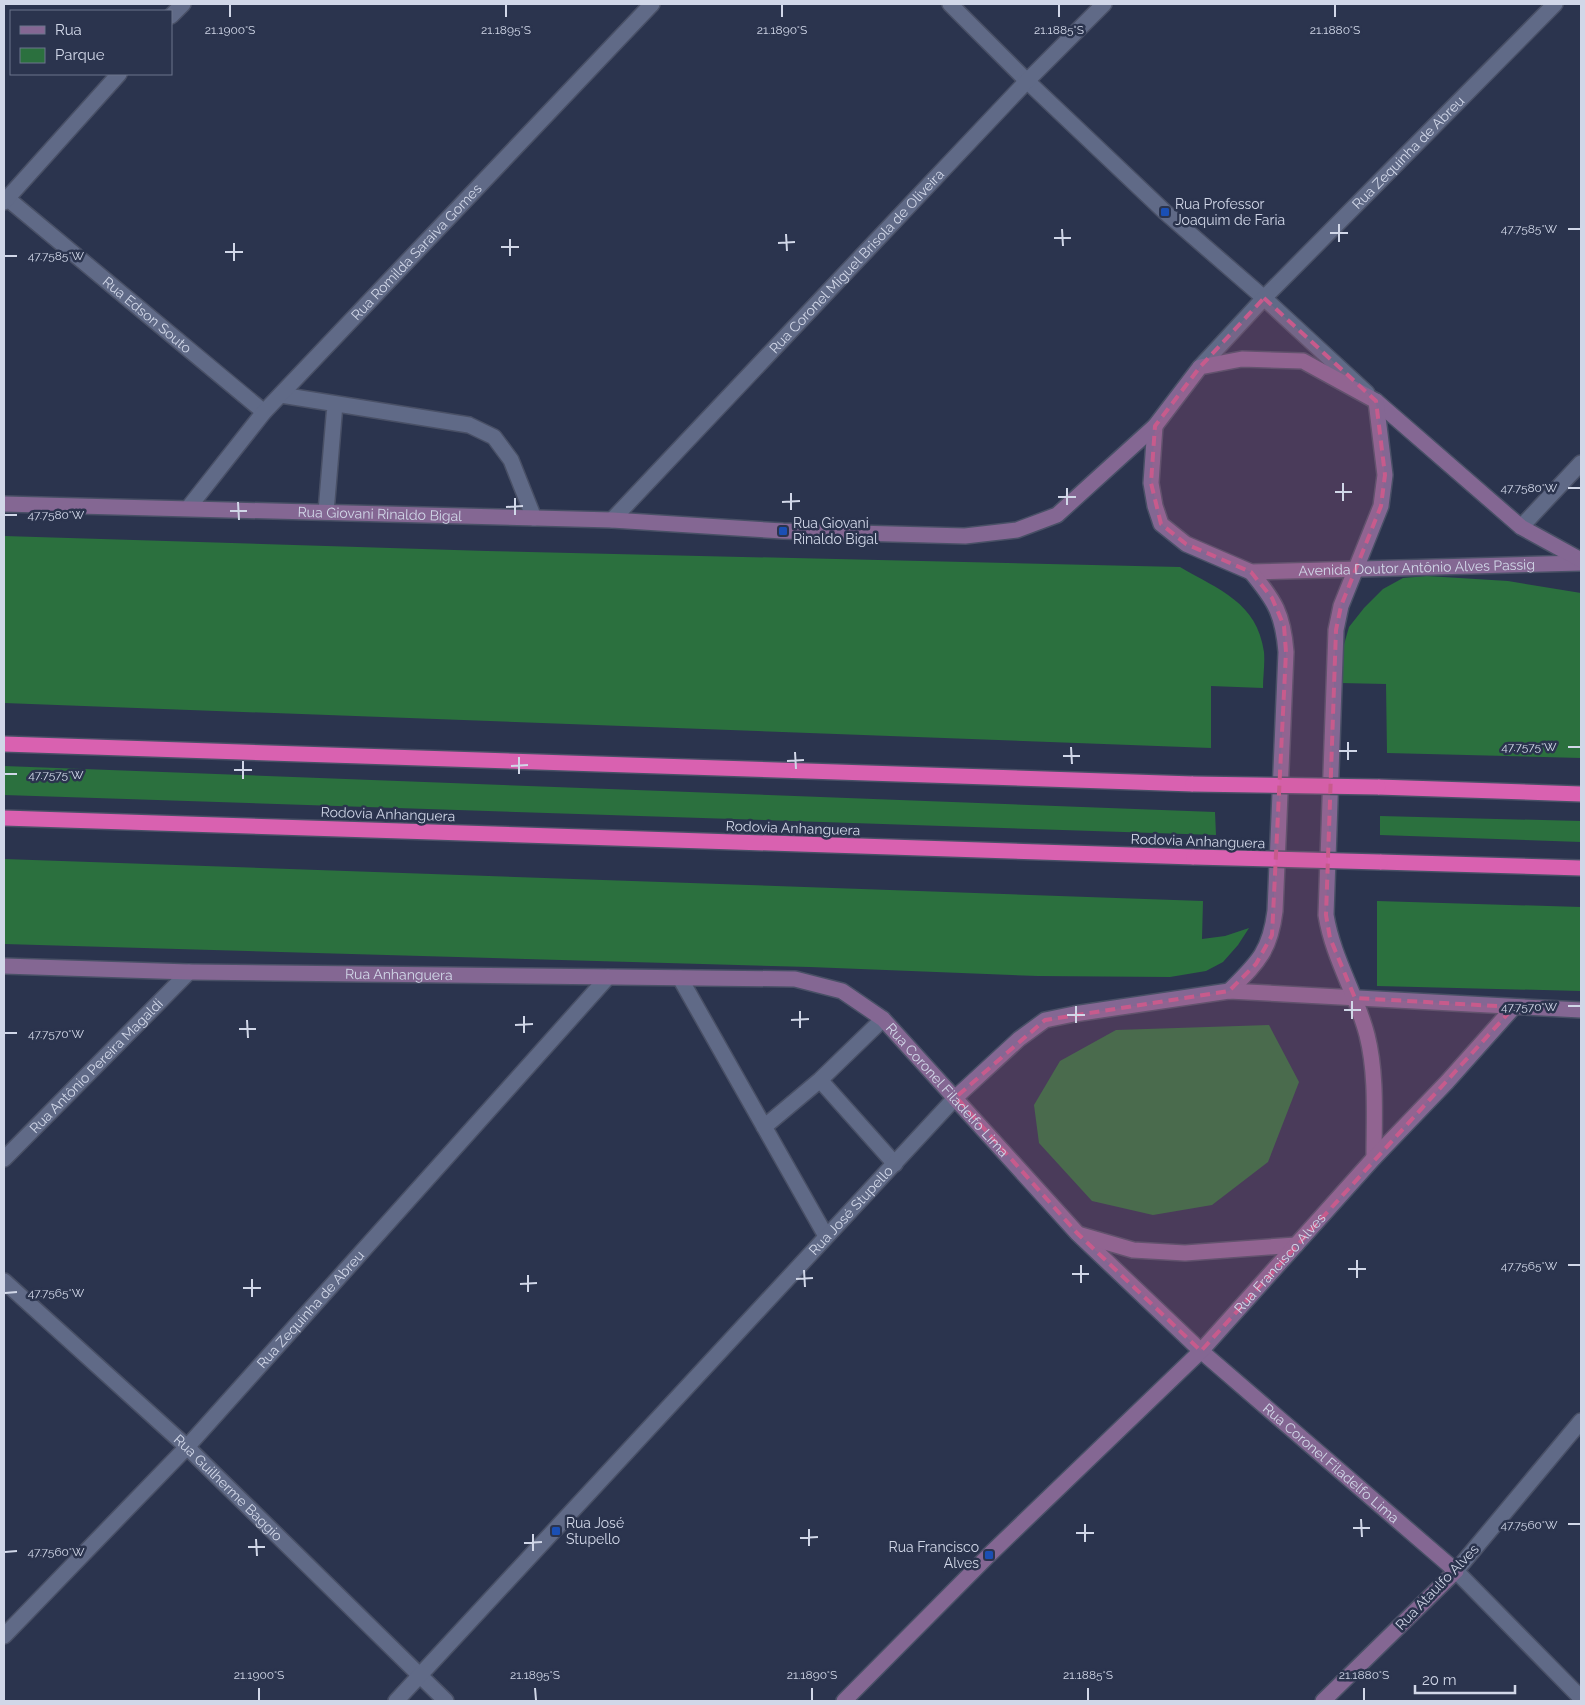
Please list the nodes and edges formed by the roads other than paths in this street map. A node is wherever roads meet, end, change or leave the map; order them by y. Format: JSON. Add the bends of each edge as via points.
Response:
{"nodes":[{"id":1,"x":652,"y":4,"type":"edge"},
{"id":2,"x":950,"y":4,"type":"edge"},
{"id":3,"x":1104,"y":4,"type":"edge"},
{"id":4,"x":1555,"y":4,"type":"edge"},
{"id":5,"x":118,"y":75,"type":"edge"},
{"id":6,"x":1027,"y":81,"type":"junction"},
{"id":7,"x":6,"y":200,"type":"edge"},
{"id":8,"x":1264,"y":298,"type":"junction"},
{"id":9,"x":1200,"y":368,"type":"junction"},
{"id":10,"x":281,"y":395,"type":"junction"},
{"id":11,"x":1376,"y":401,"type":"junction"},
{"id":12,"x":335,"y":404,"type":"junction"},
{"id":13,"x":264,"y":412,"type":"junction"},
{"id":14,"x":1155,"y":426,"type":"junction"},
{"id":15,"x":1581,"y":463,"type":"edge"},
{"id":16,"x":4,"y":504,"type":"edge"},
{"id":17,"x":189,"y":507,"type":"junction"},
{"id":18,"x":326,"y":512,"type":"junction"},
{"id":19,"x":534,"y":518,"type":"junction"},
{"id":20,"x":612,"y":520,"type":"junction"},
{"id":21,"x":1521,"y":527,"type":"junction"},
{"id":22,"x":965,"y":536,"type":"joint"},
{"id":23,"x":1581,"y":562,"type":"edge"},
{"id":24,"x":1355,"y":569,"type":"junction"},
{"id":25,"x":1251,"y":572,"type":"junction"},
{"id":26,"x":4,"y":744,"type":"edge"},
{"id":27,"x":1581,"y":794,"type":"edge"},
{"id":28,"x":4,"y":818,"type":"edge"},
{"id":29,"x":1581,"y":868,"type":"edge"},
{"id":30,"x":4,"y":966,"type":"edge"},
{"id":31,"x":189,"y":972,"type":"junction"},
{"id":32,"x":608,"y":977,"type":"junction"},
{"id":33,"x":680,"y":978,"type":"junction"},
{"id":34,"x":795,"y":979,"type":"joint"},
{"id":35,"x":1229,"y":991,"type":"junction"},
{"id":36,"x":1356,"y":998,"type":"junction"},
{"id":37,"x":1514,"y":1007,"type":"junction"},
{"id":38,"x":1581,"y":1010,"type":"edge"},
{"id":39,"x":883,"y":1019,"type":"junction"},
{"id":40,"x":820,"y":1080,"type":"junction"},
{"id":41,"x":956,"y":1097,"type":"junction"},
{"id":42,"x":764,"y":1128,"type":"junction"},
{"id":43,"x":1374,"y":1158,"type":"junction"},
{"id":44,"x":4,"y":1159,"type":"edge"},
{"id":45,"x":895,"y":1164,"type":"junction"},
{"id":46,"x":1077,"y":1233,"type":"junction"},
{"id":47,"x":826,"y":1236,"type":"junction"},
{"id":48,"x":1296,"y":1245,"type":"junction"},
{"id":49,"x":4,"y":1281,"type":"edge"},
{"id":50,"x":1201,"y":1352,"type":"junction"},
{"id":51,"x":1581,"y":1421,"type":"edge"},
{"id":52,"x":187,"y":1447,"type":"junction"},
{"id":53,"x":1456,"y":1571,"type":"junction"},
{"id":54,"x":4,"y":1636,"type":"edge"},
{"id":55,"x":420,"y":1676,"type":"junction"},
{"id":56,"x":1581,"y":1698,"type":"edge"},
{"id":57,"x":396,"y":1701,"type":"edge"},
{"id":58,"x":446,"y":1701,"type":"edge"},
{"id":59,"x":844,"y":1701,"type":"edge"},
{"id":60,"x":1323,"y":1701,"type":"edge"}],
"edges":[{"from":1,"to":10,"type":"street","name":"Rua Romilda Saraiva Gomes"},
{"from":2,"to":6,"type":"street"},
{"from":3,"to":6,"type":"street","name":"Rua Coronel Miguel Brisola de Oliveira"},
{"from":4,"to":8,"type":"street","name":"Rua Zequinha de Abreu"},
{"from":5,"to":7,"type":"street"},
{"from":6,"to":8,"type":"street","via":[[1165,212]]},
{"from":6,"to":20,"type":"street","name":"Rua Coronel Miguel Brisola de Oliveira"},
{"from":7,"to":13,"type":"street","name":"Rua Edson Souto"},
{"from":8,"to":9,"type":"street","name":"Rua Zequinha de Abreu"},
{"from":8,"to":11,"type":"street"},
{"from":9,"to":11,"type":"street","via":[[1242,359],[1303,361]]},
{"from":9,"to":14,"type":"street","name":"Rua Zequinha de Abreu"},
{"from":10,"to":12,"type":"street"},
{"from":10,"to":13,"type":"street","name":"Rua Romilda Saraiva Gomes"},
{"from":11,"to":21,"type":"street"},
{"from":11,"to":24,"type":"street","via":[[1385,475],[1380,506]]},
{"from":12,"to":18,"type":"street"},
{"from":12,"to":19,"type":"street","via":[[469,425],[494,437],[511,460]]},
{"from":13,"to":17,"type":"street","name":"Rua Romilda Saraiva Gomes"},
{"from":14,"to":22,"type":"street","name":"Rua Zequinha de Abreu","via":[[1058,515],[1017,530]]},
{"from":14,"to":25,"type":"street","via":[[1151,483],[1154,506],[1161,524],[1186,544]]},
{"from":15,"to":21,"type":"street"},
{"from":16,"to":17,"type":"street","name":"Rua Giovani Rinaldo Bigal"},
{"from":17,"to":18,"type":"street","name":"Rua Giovani Rinaldo Bigal"},
{"from":18,"to":19,"type":"street","name":"Rua Giovani Rinaldo Bigal"},
{"from":19,"to":20,"type":"street","name":"Rua Giovani Rinaldo Bigal"},
{"from":20,"to":22,"type":"street","name":"Rua Giovani Rinaldo Bigal","via":[[783,531]]},
{"from":21,"to":23,"type":"street"},
{"from":23,"to":24,"type":"street","name":"Avenida Doutor Antônio Alves Passig"},
{"from":24,"to":25,"type":"street","name":"Avenida Doutor Antônio Alves Passig"},
{"from":24,"to":36,"type":"street","via":[[1336,630],[1326,915],[1339,966]]},
{"from":25,"to":35,"type":"street","via":[[1272,598],[1284,626],[1286,652],[1276,911],[1272,935],[1256,964]]},
{"from":26,"to":27,"type":"highway","bridge":true},
{"from":28,"to":29,"type":"highway","name":"Rodovia Anhanguera","bridge":true},
{"from":30,"to":31,"type":"street","name":"Rua Anhanguera"},
{"from":31,"to":32,"type":"street","name":"Rua Anhanguera"},
{"from":31,"to":44,"type":"street","name":"Rua Antônio Pereira Magaldi"},
{"from":32,"to":33,"type":"street","name":"Rua Anhanguera"},
{"from":32,"to":52,"type":"street","name":"Rua Zequinha de Abreu"},
{"from":33,"to":34,"type":"street","name":"Rua Anhanguera"},
{"from":33,"to":42,"type":"street"},
{"from":34,"to":39,"type":"street","name":"Rua Coronel Filadelfo Lima","via":[[842,991]]},
{"from":35,"to":36,"type":"street"},
{"from":35,"to":41,"type":"street","name":"Rua José Stupello","via":[[1045,1020],[1019,1038]]},
{"from":36,"to":37,"type":"street"},
{"from":36,"to":43,"type":"street","via":[[1367,1037],[1375,1087]]},
{"from":37,"to":38,"type":"street"},
{"from":37,"to":43,"type":"street","name":"Rua Francisco Alves"},
{"from":39,"to":40,"type":"street"},
{"from":39,"to":41,"type":"street","name":"Rua Coronel Filadelfo Lima"},
{"from":40,"to":42,"type":"street"},
{"from":40,"to":45,"type":"street"},
{"from":41,"to":45,"type":"street","name":"Rua José Stupello"},
{"from":41,"to":46,"type":"street","name":"Rua Coronel Filadelfo Lima"},
{"from":42,"to":47,"type":"street"},
{"from":43,"to":48,"type":"street","name":"Rua Francisco Alves"},
{"from":45,"to":47,"type":"street","name":"Rua José Stupello"},
{"from":46,"to":48,"type":"street","via":[[1133,1250],[1185,1253]]},
{"from":46,"to":50,"type":"street","name":"Rua Coronel Filadelfo Lima"},
{"from":47,"to":55,"type":"street","name":"Rua José Stupello"},
{"from":48,"to":50,"type":"street","name":"Rua Francisco Alves"},
{"from":49,"to":52,"type":"street","name":"Rua Guilherme Baggio"},
{"from":50,"to":53,"type":"street","name":"Rua Coronel Filadelfo Lima"},
{"from":50,"to":59,"type":"street","name":"Rua Francisco Alves","via":[[989,1555]]},
{"from":51,"to":53,"type":"street","name":"Rua Ataulfo Alves"},
{"from":52,"to":54,"type":"street","name":"Rua Zequinha de Abreu"},
{"from":52,"to":55,"type":"street","name":"Rua Guilherme Baggio"},
{"from":53,"to":56,"type":"street","name":"Rua Coronel Filadelfo Lima"},
{"from":53,"to":60,"type":"street","name":"Rua Ataulfo Alves"},
{"from":55,"to":57,"type":"street","name":"Rua José Stupello"},
{"from":55,"to":58,"type":"street","name":"Rua Guilherme Baggio"}]}
